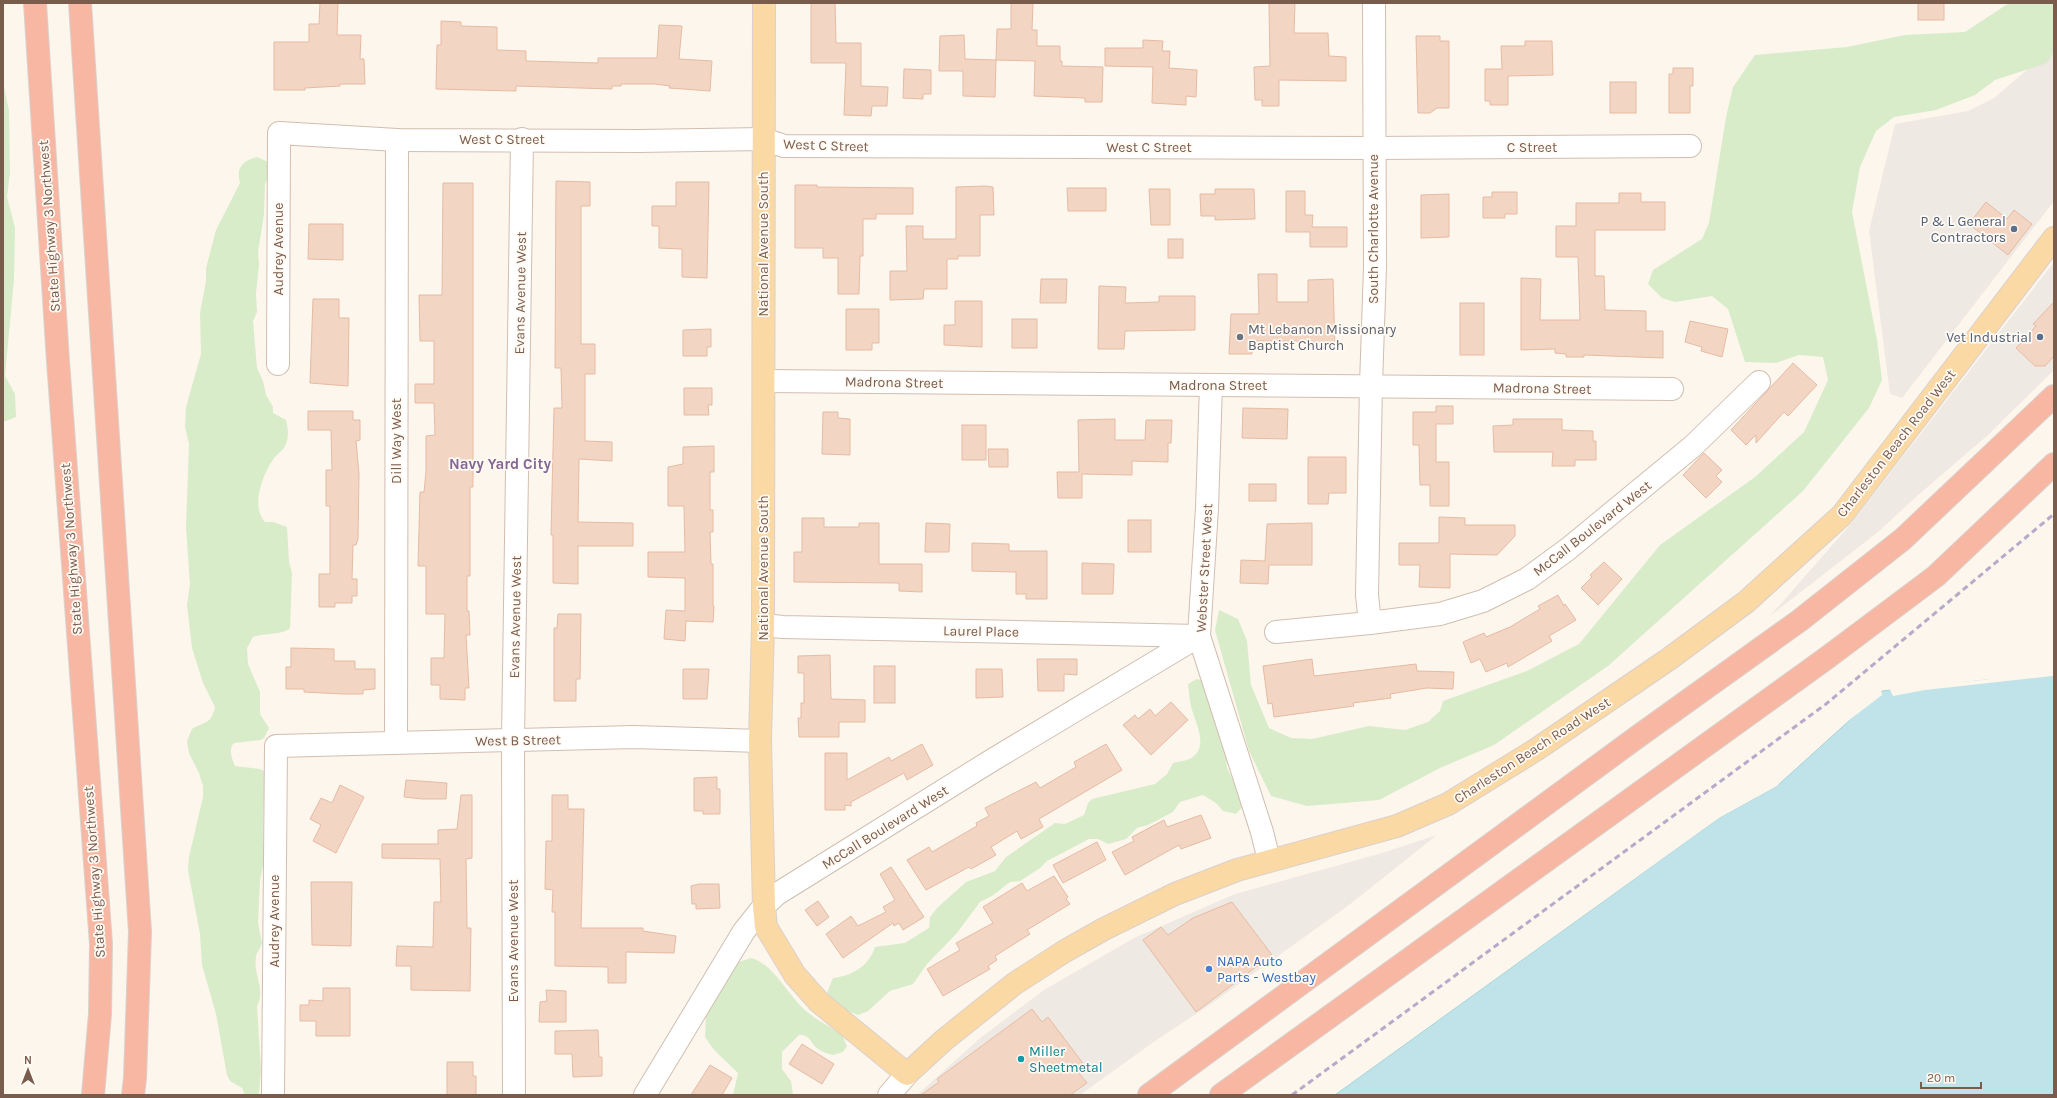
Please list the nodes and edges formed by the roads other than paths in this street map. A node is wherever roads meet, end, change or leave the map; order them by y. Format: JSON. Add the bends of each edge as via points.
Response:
{"nodes":[{"id":1,"x":35,"y":3,"type":"edge"},
{"id":2,"x":80,"y":3,"type":"edge"},
{"id":3,"x":764,"y":3,"type":"edge"},
{"id":4,"x":1374,"y":3,"type":"edge"},
{"id":5,"x":279,"y":133,"type":"joint"},
{"id":6,"x":522,"y":139,"type":"junction"},
{"id":7,"x":763,"y":139,"type":"junction"},
{"id":8,"x":397,"y":140,"type":"junction"},
{"id":9,"x":1690,"y":146,"type":"dead end"},
{"id":10,"x":1373,"y":148,"type":"junction"},
{"id":11,"x":2054,"y":238,"type":"edge"},
{"id":12,"x":278,"y":364,"type":"dead end"},
{"id":13,"x":764,"y":381,"type":"junction"},
{"id":14,"x":1759,"y":382,"type":"dead end"},
{"id":15,"x":1211,"y":386,"type":"junction"},
{"id":16,"x":1371,"y":386,"type":"junction"},
{"id":17,"x":1672,"y":390,"type":"dead end"},
{"id":18,"x":2054,"y":396,"type":"edge"},
{"id":19,"x":2054,"y":464,"type":"edge"},
{"id":20,"x":1370,"y":624,"type":"junction"},
{"id":21,"x":763,"y":625,"type":"junction"},
{"id":22,"x":1276,"y":632,"type":"dead end"},
{"id":23,"x":1199,"y":636,"type":"junction"},
{"id":24,"x":513,"y":740,"type":"junction"},
{"id":25,"x":396,"y":742,"type":"junction"},
{"id":26,"x":760,"y":742,"type":"junction"},
{"id":27,"x":276,"y":746,"type":"joint"},
{"id":28,"x":1269,"y":860,"type":"junction"},
{"id":29,"x":764,"y":906,"type":"junction"},
{"id":30,"x":907,"y":1074,"type":"junction"},
{"id":31,"x":93,"y":1095,"type":"edge"},
{"id":32,"x":133,"y":1095,"type":"edge"},
{"id":33,"x":273,"y":1095,"type":"edge"},
{"id":34,"x":514,"y":1095,"type":"edge"},
{"id":35,"x":645,"y":1095,"type":"edge"},
{"id":36,"x":889,"y":1095,"type":"edge"},
{"id":37,"x":1149,"y":1095,"type":"edge"},
{"id":38,"x":1221,"y":1095,"type":"edge"}],
"edges":[{"from":1,"to":31,"type":"highway","name":"State Highway 3 Northwest","via":[[59,377],[101,944],[100,1014]]},
{"from":2,"to":32,"type":"highway","via":[[140,932]]},
{"from":3,"to":7,"type":"main road","name":"National Avenue South"},
{"from":4,"to":10,"type":"street","name":"South Charlotte Avenue"},
{"from":5,"to":8,"type":"street","name":"West C Street"},
{"from":5,"to":12,"type":"street","name":"Audrey Avenue"},
{"from":6,"to":7,"type":"street","name":"West C Street"},
{"from":6,"to":8,"type":"street","name":"West C Street"},
{"from":6,"to":24,"type":"street","name":"Evans Avenue West"},
{"from":7,"to":10,"type":"street","name":"West C Street","via":[[784,146]]},
{"from":7,"to":13,"type":"main road","name":"National Avenue South"},
{"from":8,"to":25,"type":"street","name":"Dill Way West"},
{"from":9,"to":10,"type":"street","name":"C Street"},
{"from":10,"to":16,"type":"street","name":"South Charlotte Avenue","via":[[1375,267]]},
{"from":11,"to":28,"type":"main road","name":"Charleston Beach Road West","via":[[1842,515],[1746,602],[1617,695],[1537,749],[1448,804],[1397,826]]},
{"from":13,"to":15,"type":"street","name":"Madrona Street"},
{"from":13,"to":21,"type":"main road","name":"National Avenue South"},
{"from":14,"to":20,"type":"street","name":"McCall Boulevard West","via":[[1693,446],[1568,549],[1527,579],[1483,601],[1440,614]]},
{"from":15,"to":16,"type":"street","name":"Madrona Street"},
{"from":15,"to":23,"type":"street","name":"Webster Street West","via":[[1208,508]]},
{"from":16,"to":17,"type":"street","name":"Madrona Street"},
{"from":16,"to":20,"type":"street","name":"South Charlotte Avenue","via":[[1367,595]]},
{"from":18,"to":37,"type":"highway","via":[[1903,539],[1800,621],[1634,739]]},
{"from":19,"to":38,"type":"highway","via":[[1930,581]]},
{"from":20,"to":22,"type":"street","name":"McCall Boulevard West"},
{"from":21,"to":23,"type":"street","name":"Laurel Place"},
{"from":21,"to":26,"type":"main road","name":"National Avenue South"},
{"from":23,"to":28,"type":"street","name":"Webster Street West"},
{"from":23,"to":29,"type":"street","name":"McCall Boulevard West","via":[[994,759],[777,894]]},
{"from":24,"to":25,"type":"street","name":"West B Street"},
{"from":24,"to":26,"type":"street","name":"West B Street","via":[[634,737]]},
{"from":24,"to":34,"type":"street","name":"Evans Avenue West"},
{"from":25,"to":27,"type":"street","name":"West B Street"},
{"from":26,"to":29,"type":"main road","name":"National Avenue South"},
{"from":27,"to":33,"type":"street","name":"Audrey Avenue"},
{"from":28,"to":30,"type":"main road","name":"Charleston Beach Road West","via":[[1175,894],[1132,914],[1065,951],[1014,984],[983,1008]]},
{"from":29,"to":30,"type":"main road","name":"National Avenue South","via":[[766,927],[800,980],[819,1002]]},
{"from":29,"to":35,"type":"street","name":"McCall Boulevard West","via":[[744,931]]},
{"from":30,"to":36,"type":"street","name":"Charleston Beach Road West"}]}
